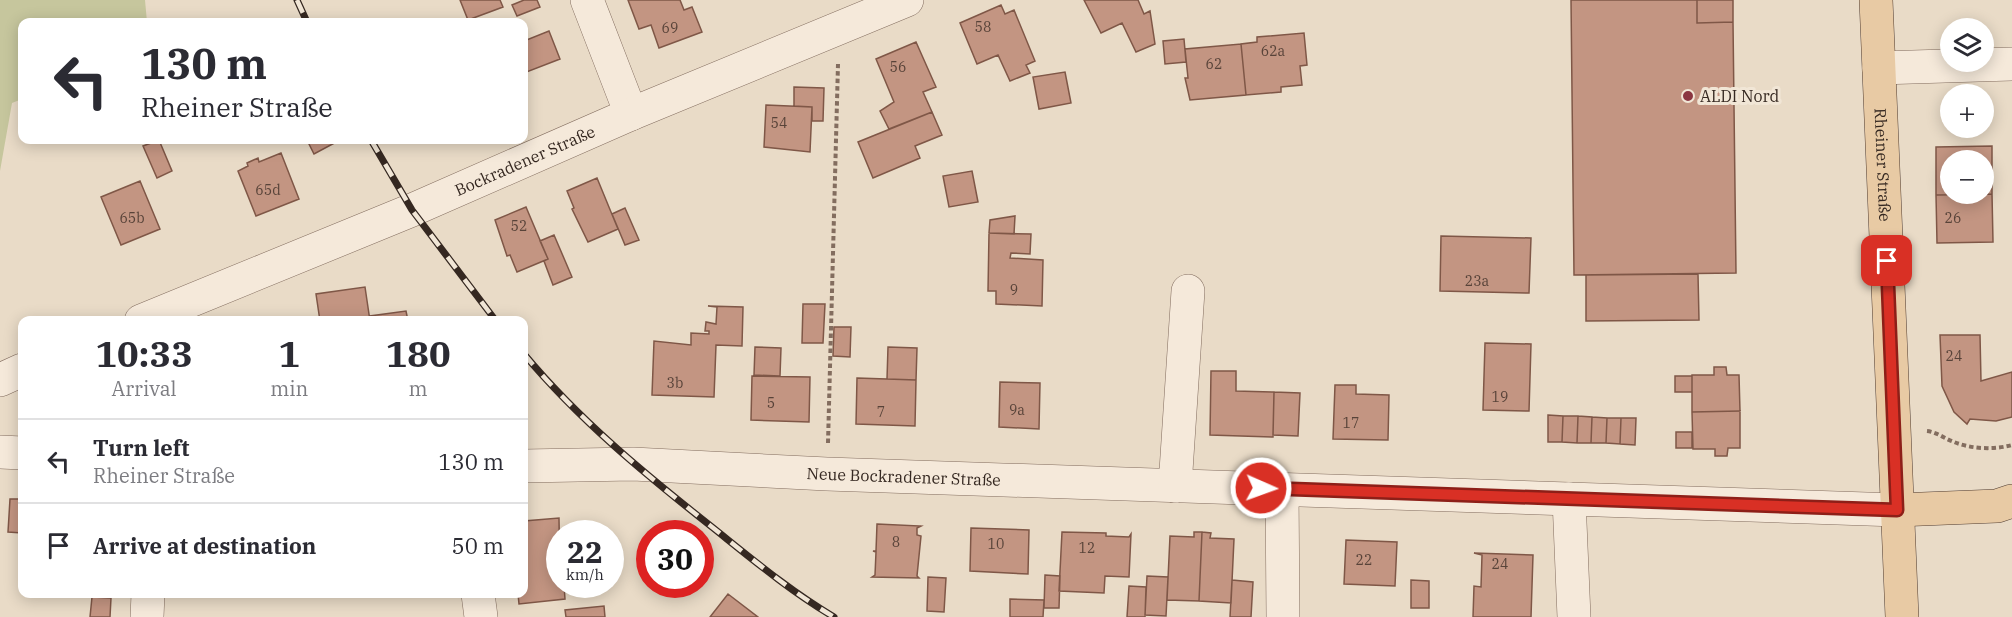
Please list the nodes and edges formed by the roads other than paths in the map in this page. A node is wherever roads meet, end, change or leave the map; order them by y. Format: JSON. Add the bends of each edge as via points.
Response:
{"nodes":[{"id":1,"x":587,"y":0,"type":"edge"},
{"id":2,"x":907,"y":0,"type":"edge"},
{"id":3,"x":1876,"y":0,"type":"edge"},
{"id":4,"x":2012,"y":64,"type":"edge"},
{"id":5,"x":1879,"y":68,"type":"junction"},
{"id":6,"x":631,"y":114,"type":"junction"},
{"id":7,"x":1188,"y":291,"type":"dead end"},
{"id":8,"x":153,"y":316,"type":"edge"},
{"id":9,"x":18,"y":372,"type":"edge"},
{"id":10,"x":0,"y":380,"type":"edge"},
{"id":11,"x":0,"y":452,"type":"edge"},
{"id":12,"x":18,"y":453,"type":"edge"},
{"id":13,"x":528,"y":466,"type":"edge"},
{"id":14,"x":1175,"y":486,"type":"junction"},
{"id":15,"x":1282,"y":489,"type":"junction"},
{"id":16,"x":1569,"y":499,"type":"junction"},
{"id":17,"x":2012,"y":501,"type":"edge"},
{"id":18,"x":1897,"y":510,"type":"junction"},
{"id":19,"x":148,"y":598,"type":"edge"},
{"id":20,"x":479,"y":598,"type":"edge"},
{"id":21,"x":147,"y":617,"type":"edge"},
{"id":22,"x":481,"y":617,"type":"edge"},
{"id":23,"x":1282,"y":617,"type":"edge"},
{"id":24,"x":1574,"y":617,"type":"edge"},
{"id":25,"x":1902,"y":617,"type":"edge"}],
"edges":[{"from":1,"to":6,"type":"street"},
{"from":2,"to":6,"type":"street","name":"Bockradener Straße"},
{"from":3,"to":5,"type":"main road","name":"Rheiner Straße"},
{"from":4,"to":5,"type":"street"},
{"from":5,"to":18,"type":"main road","name":"Rheiner Straße"},
{"from":6,"to":8,"type":"street","name":"Bockradener Straße","via":[[412,210]]},
{"from":7,"to":14,"type":"street"},
{"from":9,"to":10,"type":"street"},
{"from":11,"to":12,"type":"street"},
{"from":13,"to":14,"type":"street","name":"Neue Bockradener Straße","via":[[633,464]]},
{"from":14,"to":15,"type":"street","name":"Neue Bockradener Straße"},
{"from":15,"to":16,"type":"street","name":"Neue Bockradener Straße"},
{"from":15,"to":23,"type":"street"},
{"from":16,"to":18,"type":"street","name":"Neue Bockradener Straße"},
{"from":16,"to":24,"type":"street"},
{"from":17,"to":18,"type":"main road","via":[[1997,506]]},
{"from":18,"to":25,"type":"main road","name":"Rheiner Straße"},
{"from":19,"to":21,"type":"street"},
{"from":20,"to":22,"type":"street"}]}
